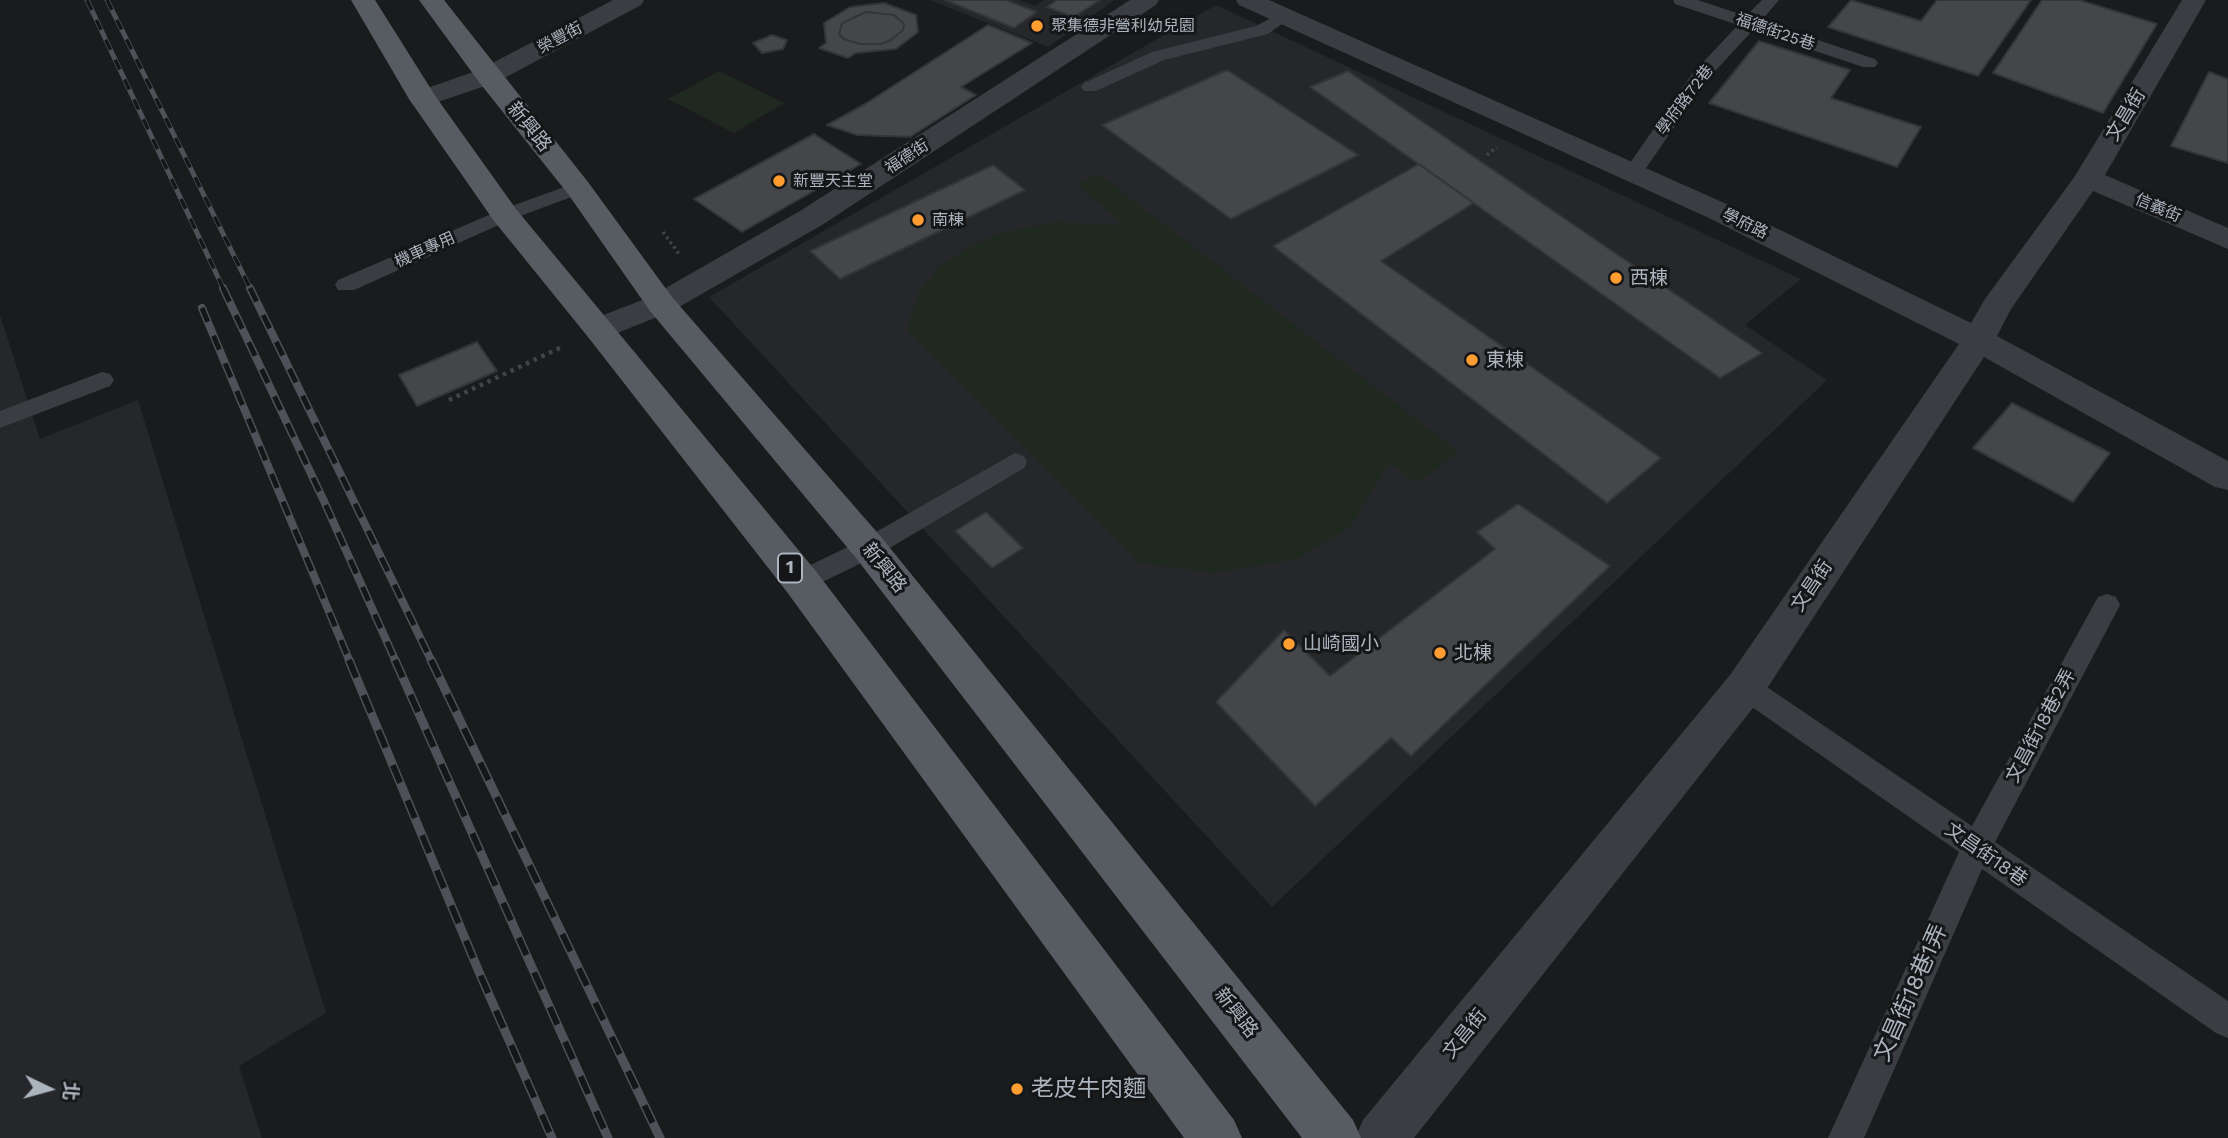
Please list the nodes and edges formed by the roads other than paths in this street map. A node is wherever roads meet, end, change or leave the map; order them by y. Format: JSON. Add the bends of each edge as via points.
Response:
{"nodes":[{"id":1,"x":363,"y":0,"type":"edge"},
{"id":2,"x":431,"y":0,"type":"edge"},
{"id":3,"x":632,"y":0,"type":"edge"},
{"id":4,"x":1147,"y":0,"type":"edge"},
{"id":5,"x":1248,"y":0,"type":"edge"},
{"id":6,"x":1681,"y":0,"type":"edge"},
{"id":7,"x":1771,"y":0,"type":"edge"},
{"id":8,"x":2194,"y":0,"type":"edge"},
{"id":9,"x":1284,"y":16,"type":"junction"},
{"id":10,"x":1749,"y":23,"type":"junction"},
{"id":11,"x":1868,"y":63,"type":"dead end"},
{"id":12,"x":488,"y":76,"type":"junction"},
{"id":13,"x":1090,"y":87,"type":"dead end"},
{"id":14,"x":423,"y":99,"type":"junction"},
{"id":15,"x":1633,"y":173,"type":"junction"},
{"id":16,"x":2088,"y":178,"type":"junction"},
{"id":17,"x":578,"y":188,"type":"junction"},
{"id":18,"x":505,"y":215,"type":"junction"},
{"id":19,"x":2228,"y":239,"type":"edge"},
{"id":20,"x":346,"y":285,"type":"dead end"},
{"id":21,"x":661,"y":304,"type":"junction"},
{"id":22,"x":600,"y":329,"type":"junction"},
{"id":23,"x":1979,"y":341,"type":"junction"},
{"id":24,"x":102,"y":380,"type":"dead end"},
{"id":25,"x":0,"y":420,"type":"edge"},
{"id":26,"x":1016,"y":462,"type":"dead end"},
{"id":27,"x":2228,"y":477,"type":"edge"},
{"id":28,"x":869,"y":548,"type":"junction"},
{"id":29,"x":801,"y":581,"type":"junction"},
{"id":30,"x":2107,"y":605,"type":"dead end"},
{"id":31,"x":1745,"y":687,"type":"junction"},
{"id":32,"x":1976,"y":848,"type":"junction"},
{"id":33,"x":2228,"y":1021,"type":"edge"},
{"id":34,"x":1216,"y":1138,"type":"edge"},
{"id":35,"x":1335,"y":1138,"type":"edge"},
{"id":36,"x":1381,"y":1138,"type":"edge"},
{"id":37,"x":1846,"y":1138,"type":"edge"}],
"edges":[{"from":1,"to":14,"type":"main road","number":"1"},
{"from":2,"to":12,"type":"main road","name":"新興路"},
{"from":3,"to":12,"type":"street","name":"榮豐街"},
{"from":4,"to":21,"type":"street","name":"福德街","via":[[811,218]]},
{"from":5,"to":9,"type":"street","name":"學府路"},
{"from":6,"to":10,"type":"lane","name":"福德街25巷"},
{"from":7,"to":10,"type":"lane","name":"學府路72巷"},
{"from":8,"to":16,"type":"street","name":"文昌街"},
{"from":9,"to":13,"type":"lane","via":[[1262,30],[1158,56]]},
{"from":9,"to":15,"type":"street","name":"學府路"},
{"from":10,"to":11,"type":"lane","name":"福德街25巷"},
{"from":10,"to":15,"type":"lane","name":"學府路72巷","via":[[1698,78]]},
{"from":12,"to":14,"type":"street","name":"榮豐街"},
{"from":12,"to":17,"type":"main road","name":"新興路"},
{"from":14,"to":18,"type":"main road","number":"1"},
{"from":15,"to":23,"type":"street","name":"學府路"},
{"from":16,"to":19,"type":"street","name":"信義街"},
{"from":16,"to":23,"type":"street","name":"文昌街","via":[[1996,306]]},
{"from":17,"to":18,"type":"lane","name":"機車專用"},
{"from":17,"to":21,"type":"main road","name":"新興路"},
{"from":18,"to":20,"type":"lane","name":"機車專用"},
{"from":18,"to":22,"type":"main road","number":"1"},
{"from":21,"to":22,"type":"street","name":"福德街"},
{"from":21,"to":28,"type":"main road","name":"新興路"},
{"from":22,"to":29,"type":"main road","number":"1"},
{"from":23,"to":27,"type":"street","name":"學府路"},
{"from":23,"to":31,"type":"street","name":"文昌街"},
{"from":24,"to":25,"type":"lane"},
{"from":26,"to":28,"type":"lane"},
{"from":28,"to":29,"type":"lane"},
{"from":28,"to":35,"type":"main road","name":"新興路"},
{"from":29,"to":34,"type":"main road","number":"1"},
{"from":30,"to":32,"type":"lane","name":"文昌街18巷2弄"},
{"from":31,"to":32,"type":"lane","name":"文昌街18巷"},
{"from":31,"to":36,"type":"street","name":"文昌街"},
{"from":32,"to":33,"type":"lane","name":"文昌街18巷"},
{"from":32,"to":37,"type":"lane","name":"文昌街18巷1弄"}]}
